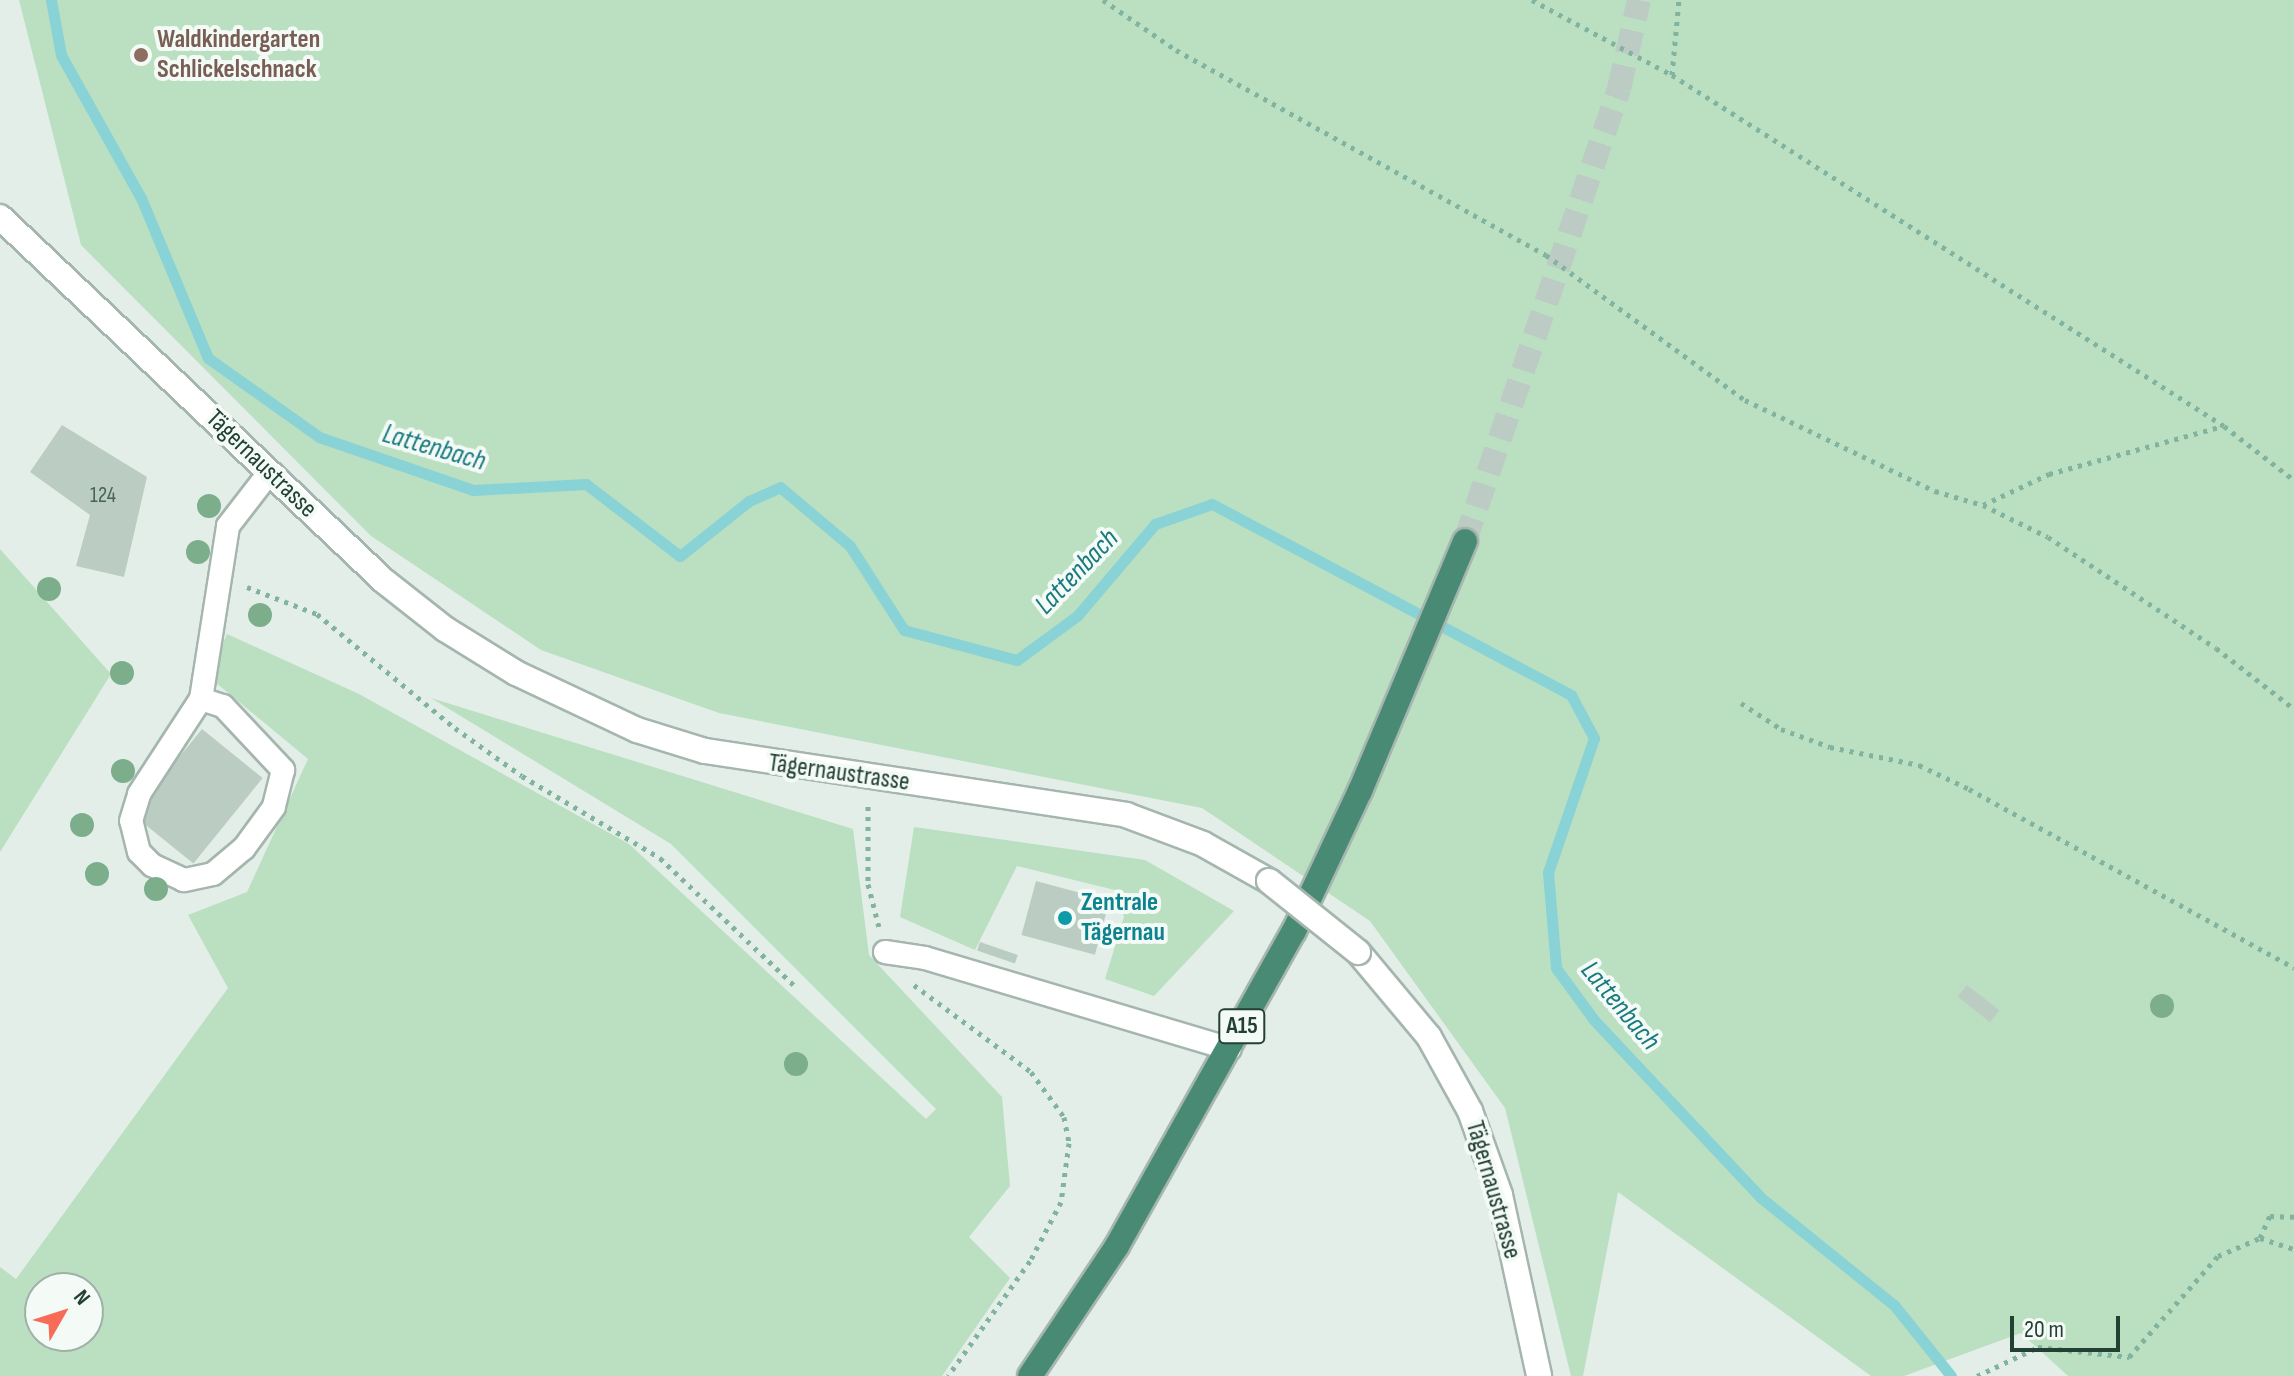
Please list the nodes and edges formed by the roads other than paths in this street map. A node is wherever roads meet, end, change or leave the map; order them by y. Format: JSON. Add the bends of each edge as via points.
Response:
{"nodes":[{"id":1,"x":0,"y":217,"type":"edge"},
{"id":2,"x":269,"y":473,"type":"junction"},
{"id":3,"x":1465,"y":541,"type":"tunnel mouth"},
{"id":4,"x":201,"y":699,"type":"junction"},
{"id":5,"x":885,"y":952,"type":"road end"},
{"id":6,"x":1230,"y":1049,"type":"junction"},
{"id":7,"x":1030,"y":1376,"type":"edge"},
{"id":8,"x":1539,"y":1376,"type":"edge"}],
"edges":[{"from":1,"to":2,"type":"street","name":"Tägernaustrasse"},
{"from":2,"to":4,"type":"lane","via":[[228,526]]},
{"from":2,"to":8,"type":"street","name":"Tägernaustrasse","bridge":true,"via":[[384,581],[445,629],[516,673],[637,730],[705,751],[1126,815],[1203,844],[1269,881],[1358,952],[1429,1037],[1470,1111],[1500,1195]]},
{"from":3,"to":6,"type":"highway","number":"A15","via":[[1347,819]]},
{"from":4,"to":4,"type":"lane","via":[[139,794],[131,821],[139,852],[152,865],[184,880],[213,874],[244,848],[274,807],[283,770],[223,706]]},
{"from":5,"to":6,"type":"lane","via":[[925,958]]},
{"from":6,"to":7,"type":"highway","number":"A15","via":[[1117,1246]]}]}
